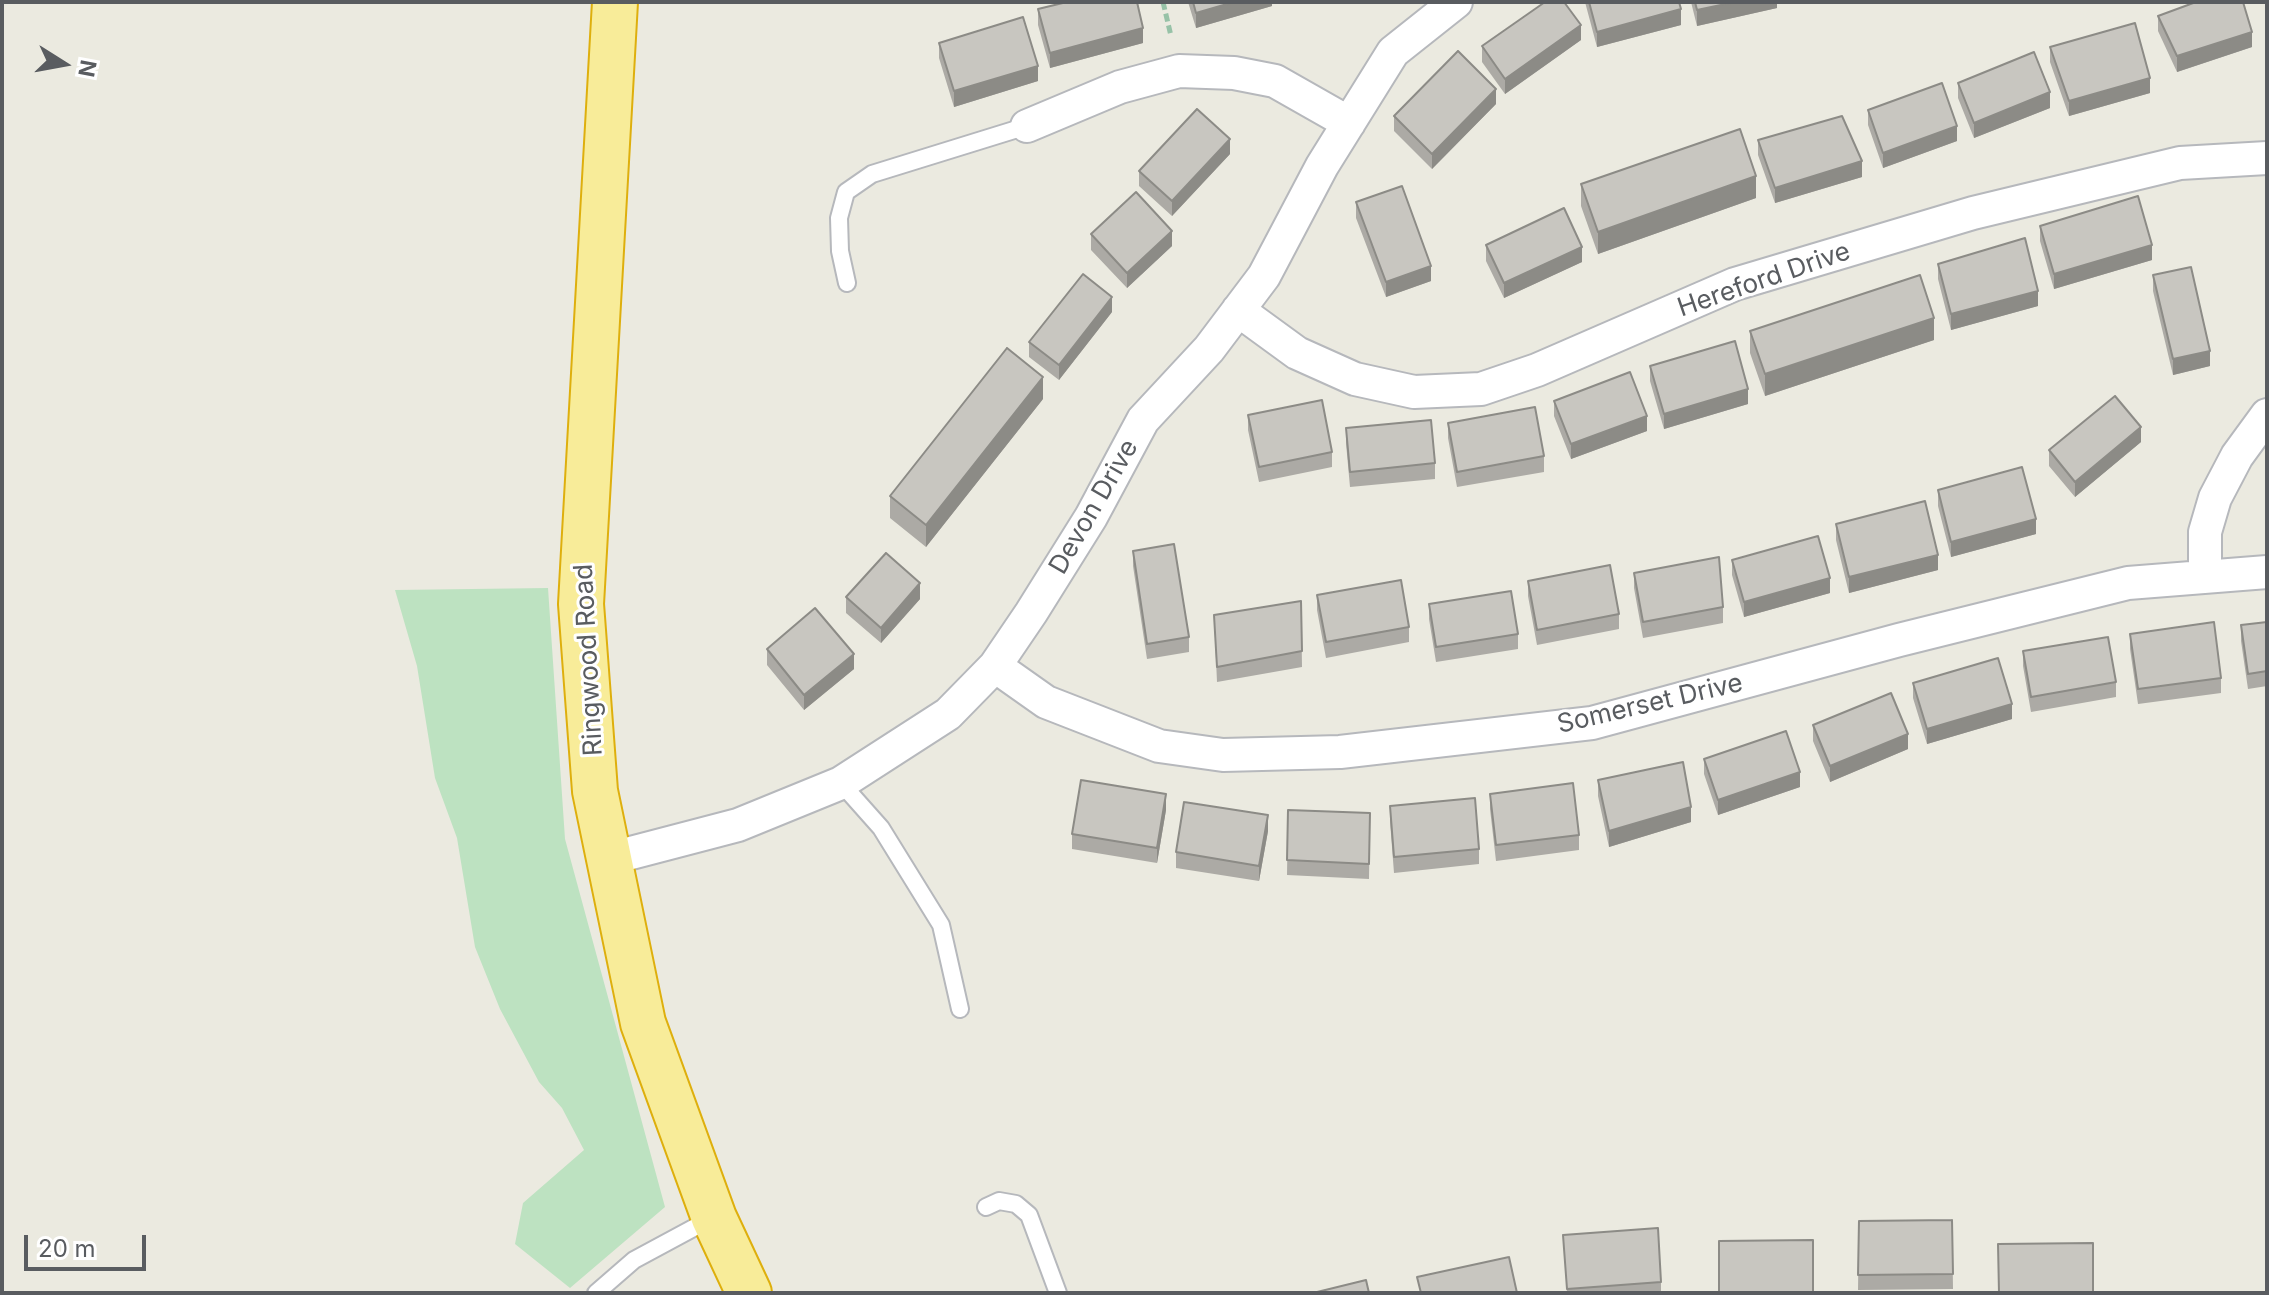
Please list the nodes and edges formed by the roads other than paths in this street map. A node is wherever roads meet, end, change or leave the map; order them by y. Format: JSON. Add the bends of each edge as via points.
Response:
{"nodes":[{"id":1,"x":615,"y":2,"type":"edge"},
{"id":2,"x":1456,"y":2,"type":"edge"},
{"id":3,"x":1349,"y":123,"type":"junction"},
{"id":4,"x":1027,"y":126,"type":"joint"},
{"id":5,"x":2267,"y":158,"type":"edge"},
{"id":6,"x":847,"y":283,"type":"dead end"},
{"id":7,"x":1238,"y":310,"type":"junction"},
{"id":8,"x":2267,"y":415,"type":"edge"},
{"id":9,"x":2267,"y":572,"type":"edge"},
{"id":10,"x":2205,"y":577,"type":"junction"},
{"id":11,"x":995,"y":666,"type":"junction"},
{"id":12,"x":841,"y":783,"type":"junction"},
{"id":13,"x":608,"y":859,"type":"junction"},
{"id":14,"x":960,"y":1009,"type":"dead end"},
{"id":15,"x":986,"y":1207,"type":"dead end"},
{"id":16,"x":714,"y":1218,"type":"junction"},
{"id":17,"x":596,"y":1293,"type":"edge"},
{"id":18,"x":749,"y":1293,"type":"edge"},
{"id":19,"x":1058,"y":1293,"type":"edge"}],
"edges":[{"from":1,"to":13,"type":"highway","name":"Ringwood Road","via":[[581,604],[595,791]]},
{"from":2,"to":3,"type":"street","name":"Devon Drive","via":[[1393,52]]},
{"from":3,"to":4,"type":"street","via":[[1275,81],[1179,71],[1120,87]]},
{"from":3,"to":7,"type":"street","name":"Devon Drive","via":[[1264,276]]},
{"from":4,"to":6,"type":"lane","via":[[872,174],[846,192],[839,218]]},
{"from":5,"to":7,"type":"street","name":"Hereford Drive","via":[[2180,163],[1973,213],[1735,284],[1481,389],[1414,392],[1355,379],[1297,353]]},
{"from":7,"to":11,"type":"street","name":"Devon Drive","via":[[1143,420],[1091,517]]},
{"from":8,"to":10,"type":"street","via":[[2215,498],[2205,532]]},
{"from":9,"to":10,"type":"street","name":"Somerset Drive"},
{"from":10,"to":11,"type":"street","name":"Somerset Drive","via":[[2128,583],[1592,723],[1340,752],[1223,755],[1159,746],[1046,702]]},
{"from":11,"to":12,"type":"street","name":"Devon Drive","via":[[948,714]]},
{"from":12,"to":13,"type":"street","name":"Devon Drive","via":[[738,825]]},
{"from":12,"to":14,"type":"lane","via":[[881,828],[941,925]]},
{"from":13,"to":16,"type":"highway","name":"Ringwood Road","via":[[643,1023]]},
{"from":15,"to":19,"type":"lane","via":[[999,1201],[1016,1204],[1029,1215]]},
{"from":16,"to":17,"type":"lane","via":[[634,1260]]},
{"from":16,"to":18,"type":"highway","name":"Ringwood Road"}]}
